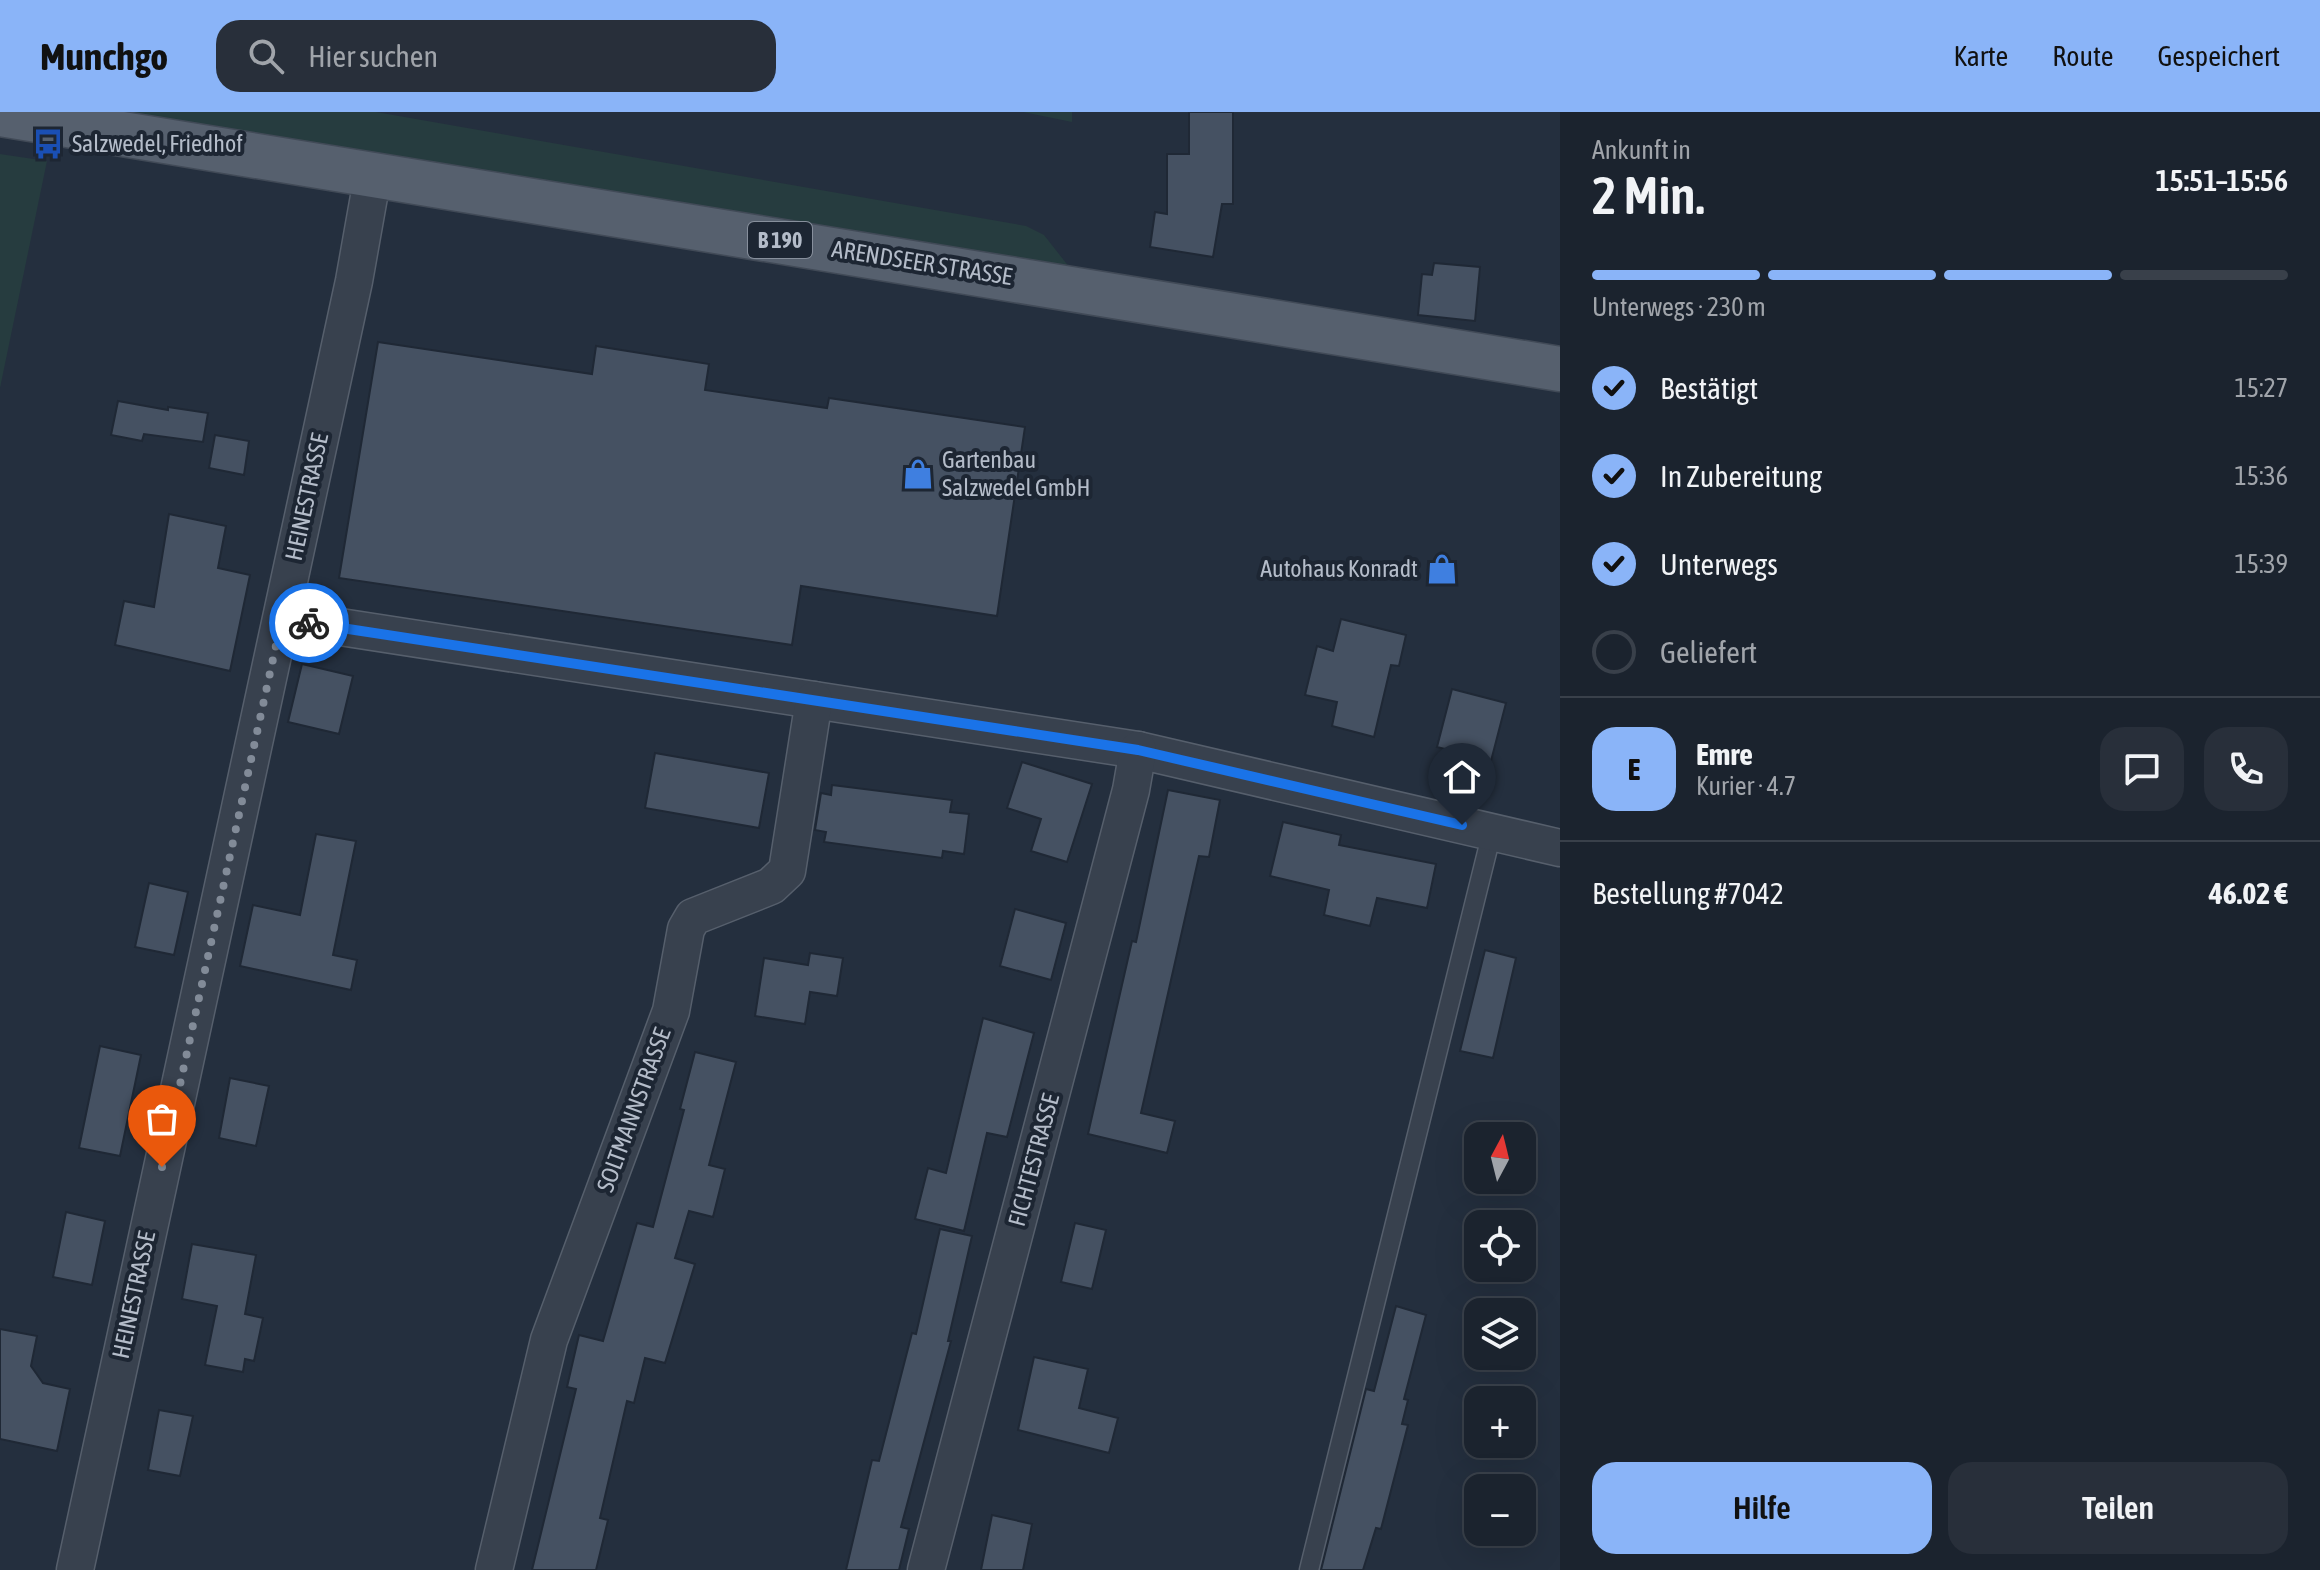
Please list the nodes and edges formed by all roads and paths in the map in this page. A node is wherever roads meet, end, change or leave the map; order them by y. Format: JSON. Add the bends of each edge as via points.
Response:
{"nodes":[{"id":1,"x":0,"y":114,"type":"edge"},
{"id":2,"x":373,"y":174,"type":"junction"},
{"id":3,"x":1560,"y":369,"type":"edge"},
{"id":4,"x":282,"y":618,"type":"junction"},
{"id":5,"x":814,"y":700,"type":"junction"},
{"id":6,"x":1138,"y":750,"type":"junction"},
{"id":7,"x":1492,"y":832,"type":"junction"},
{"id":8,"x":1560,"y":848,"type":"edge"},
{"id":9,"x":75,"y":1570,"type":"edge"},
{"id":10,"x":494,"y":1570,"type":"edge"},
{"id":11,"x":926,"y":1570,"type":"edge"},
{"id":12,"x":1309,"y":1570,"type":"edge"}],
"edges":[{"from":1,"to":2,"type":"main road","name":"ARENDSEER STRASSE","number":"B 190"},
{"from":2,"to":3,"type":"main road","name":"ARENDSEER STRASSE","number":"B 190"},
{"from":2,"to":4,"type":"street","name":"HEINESTRASSE"},
{"from":4,"to":5,"type":"street"},
{"from":4,"to":9,"type":"street","name":"HEINESTRASSE"},
{"from":5,"to":6,"type":"street"},
{"from":5,"to":10,"type":"street","name":"SOLTMANNSTRASSE","via":[[787,871],[771,886],[693,917],[686,929],[671,1011],[549,1340]]},
{"from":6,"to":7,"type":"street"},
{"from":6,"to":11,"type":"street","name":"FICHTESTRASSE"},
{"from":7,"to":8,"type":"street"},
{"from":7,"to":12,"type":"lane"}]}
